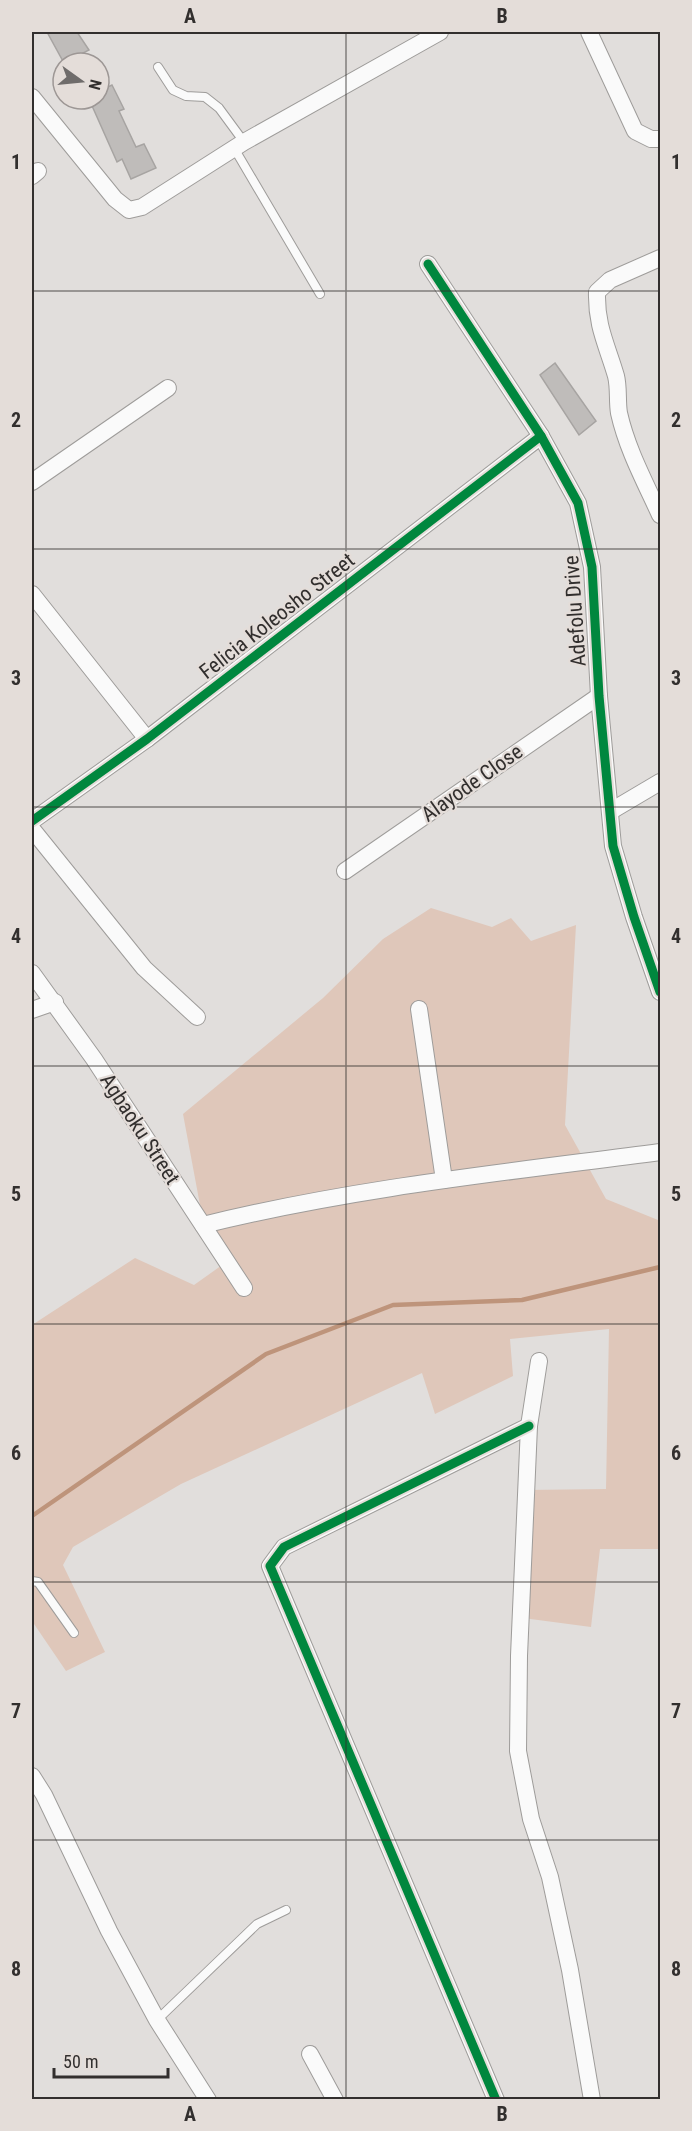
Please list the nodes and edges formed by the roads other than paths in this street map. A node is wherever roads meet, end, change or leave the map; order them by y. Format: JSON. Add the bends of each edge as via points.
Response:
{"nodes":[{"id":1,"x":440,"y":32,"type":"edge"},
{"id":2,"x":589,"y":32,"type":"edge"},
{"id":3,"x":158,"y":68,"type":"dead end"},
{"id":4,"x":32,"y":97,"type":"edge"},
{"id":5,"x":660,"y":139,"type":"edge"},
{"id":6,"x":239,"y":145,"type":"junction"},
{"id":7,"x":660,"y":258,"type":"edge"},
{"id":8,"x":428,"y":264,"type":"dead end"},
{"id":9,"x":320,"y":294,"type":"dead end"},
{"id":10,"x":168,"y":388,"type":"dead end"},
{"id":11,"x":541,"y":436,"type":"junction"},
{"id":12,"x":32,"y":482,"type":"edge"},
{"id":13,"x":660,"y":515,"type":"edge"},
{"id":14,"x":32,"y":594,"type":"edge"},
{"id":15,"x":599,"y":696,"type":"junction"},
{"id":16,"x":147,"y":739,"type":"junction"},
{"id":17,"x":660,"y":782,"type":"edge"},
{"id":18,"x":611,"y":811,"type":"junction"},
{"id":19,"x":32,"y":821,"type":"edge"},
{"id":20,"x":32,"y":829,"type":"edge"},
{"id":21,"x":345,"y":871,"type":"dead end"},
{"id":22,"x":32,"y":973,"type":"edge"},
{"id":23,"x":660,"y":992,"type":"edge"},
{"id":24,"x":55,"y":1002,"type":"junction"},
{"id":25,"x":419,"y":1009,"type":"dead end"},
{"id":26,"x":32,"y":1010,"type":"edge"},
{"id":27,"x":197,"y":1017,"type":"dead end"},
{"id":28,"x":660,"y":1152,"type":"edge"},
{"id":29,"x":444,"y":1180,"type":"junction"},
{"id":30,"x":203,"y":1226,"type":"junction"},
{"id":31,"x":244,"y":1288,"type":"dead end"},
{"id":32,"x":539,"y":1361,"type":"dead end"},
{"id":33,"x":529,"y":1426,"type":"junction"},
{"id":34,"x":32,"y":1581,"type":"edge"},
{"id":35,"x":74,"y":1633,"type":"dead end"},
{"id":36,"x":32,"y":1776,"type":"edge"},
{"id":37,"x":286,"y":1910,"type":"dead end"},
{"id":38,"x":157,"y":2020,"type":"junction"},
{"id":39,"x":310,"y":2054,"type":"dead end"},
{"id":40,"x":208,"y":2100,"type":"edge"},
{"id":41,"x":335,"y":2100,"type":"edge"},
{"id":42,"x":496,"y":2100,"type":"edge"},
{"id":43,"x":592,"y":2100,"type":"edge"}],
"edges":[{"from":1,"to":6,"type":"street"},
{"from":2,"to":5,"type":"street","via":[[635,131]]},
{"from":3,"to":6,"type":"lane","via":[[173,90],[212,102]]},
{"from":4,"to":6,"type":"street","via":[[115,199],[129,210],[142,207]]},
{"from":6,"to":9,"type":"lane"},
{"from":7,"to":13,"type":"street","via":[[610,280],[597,292],[599,331],[617,379],[619,412],[635,461]]},
{"from":8,"to":11,"type":"street","name":"Adefolu Drive"},
{"from":10,"to":12,"type":"street"},
{"from":11,"to":15,"type":"street","name":"Adefolu Drive","via":[[578,503],[587,536]]},
{"from":11,"to":16,"type":"street","name":"Felicia Koleosho Street"},
{"from":14,"to":16,"type":"street"},
{"from":15,"to":18,"type":"street","name":"Adefolu Drive"},
{"from":15,"to":21,"type":"street","name":"Alayode Close"},
{"from":16,"to":19,"type":"street","name":"Felicia Koleosho Street"},
{"from":17,"to":18,"type":"street"},
{"from":18,"to":23,"type":"street","name":"Adefolu Drive","via":[[613,846]]},
{"from":20,"to":27,"type":"street","via":[[144,968]]},
{"from":22,"to":24,"type":"street","name":"Agbaoku Street"},
{"from":24,"to":26,"type":"street"},
{"from":24,"to":30,"type":"street","name":"Agbaoku Street"},
{"from":25,"to":29,"type":"street"},
{"from":28,"to":29,"type":"street"},
{"from":29,"to":30,"type":"street","via":[[247,1214]]},
{"from":30,"to":31,"type":"street","name":"Agbaoku Street"},
{"from":32,"to":33,"type":"street"},
{"from":33,"to":42,"type":"street","via":[[284,1547],[270,1566]]},
{"from":33,"to":43,"type":"street","via":[[518,1751],[531,1819],[550,1877],[570,1970]]},
{"from":34,"to":35,"type":"lane","via":[[48,1592]]},
{"from":36,"to":38,"type":"street"},
{"from":37,"to":38,"type":"lane","via":[[257,1924]]},
{"from":38,"to":40,"type":"street"},
{"from":39,"to":41,"type":"street"}]}
